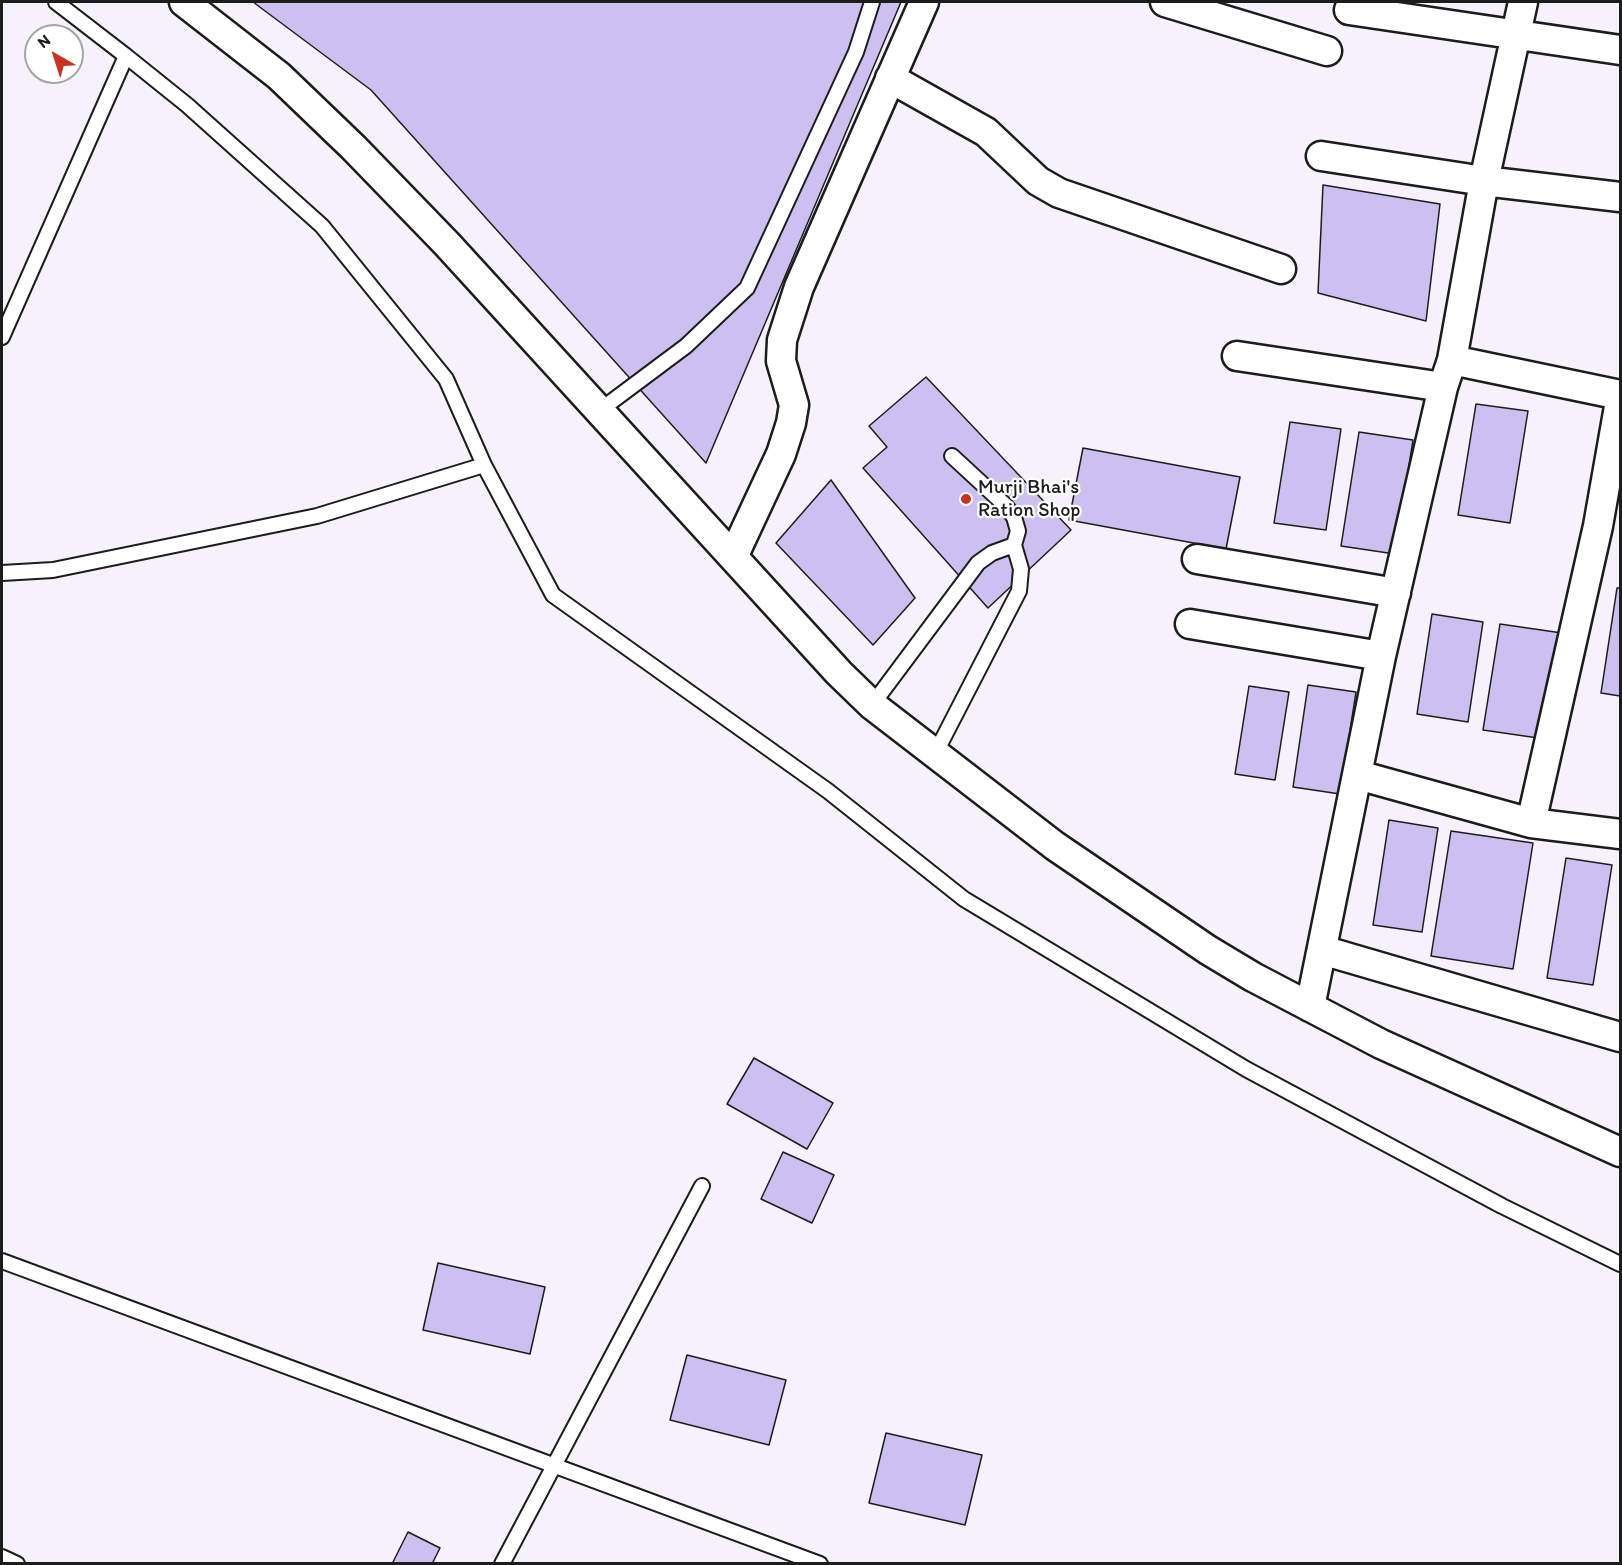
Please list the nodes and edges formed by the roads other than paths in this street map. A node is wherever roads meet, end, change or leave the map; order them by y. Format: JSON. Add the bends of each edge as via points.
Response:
{"nodes":[{"id":1,"x":56,"y":2,"type":"edge"},
{"id":2,"x":184,"y":2,"type":"edge"},
{"id":3,"x":872,"y":2,"type":"edge"},
{"id":4,"x":924,"y":2,"type":"edge"},
{"id":5,"x":1165,"y":2,"type":"edge"},
{"id":6,"x":1522,"y":2,"type":"edge"},
{"id":7,"x":1349,"y":10,"type":"dead end"},
{"id":8,"x":1516,"y":36,"type":"junction"},
{"id":9,"x":1620,"y":50,"type":"edge"},
{"id":10,"x":1327,"y":51,"type":"dead end"},
{"id":11,"x":126,"y":56,"type":"junction"},
{"id":12,"x":890,"y":78,"type":"junction"},
{"id":13,"x":1321,"y":156,"type":"dead end"},
{"id":14,"x":1484,"y":181,"type":"junction"},
{"id":15,"x":1620,"y":197,"type":"edge"},
{"id":16,"x":1281,"y":269,"type":"dead end"},
{"id":17,"x":2,"y":337,"type":"edge"},
{"id":18,"x":1237,"y":356,"type":"dead end"},
{"id":19,"x":1452,"y":360,"type":"junction"},
{"id":20,"x":1443,"y":387,"type":"junction"},
{"id":21,"x":1620,"y":395,"type":"edge"},
{"id":22,"x":1620,"y":401,"type":"edge"},
{"id":23,"x":599,"y":411,"type":"junction"},
{"id":24,"x":1616,"y":448,"type":"edge"},
{"id":25,"x":952,"y":456,"type":"dead end"},
{"id":26,"x":484,"y":465,"type":"junction"},
{"id":27,"x":1609,"y":529,"type":"edge"},
{"id":28,"x":1014,"y":545,"type":"junction"},
{"id":29,"x":734,"y":557,"type":"junction"},
{"id":30,"x":1197,"y":559,"type":"dead end"},
{"id":31,"x":2,"y":573,"type":"edge"},
{"id":32,"x":1396,"y":593,"type":"junction"},
{"id":33,"x":1190,"y":624,"type":"dead end"},
{"id":34,"x":1381,"y":656,"type":"junction"},
{"id":35,"x":872,"y":705,"type":"junction"},
{"id":36,"x":935,"y":754,"type":"junction"},
{"id":37,"x":1358,"y":775,"type":"junction"},
{"id":38,"x":1531,"y":823,"type":"junction"},
{"id":39,"x":1620,"y":834,"type":"edge"},
{"id":40,"x":1322,"y":950,"type":"junction"},
{"id":41,"x":1310,"y":1007,"type":"junction"},
{"id":42,"x":1620,"y":1037,"type":"edge"},
{"id":43,"x":1620,"y":1152,"type":"edge"},
{"id":44,"x":702,"y":1186,"type":"dead end"},
{"id":45,"x":2,"y":1262,"type":"edge"},
{"id":46,"x":1620,"y":1264,"type":"edge"},
{"id":47,"x":554,"y":1466,"type":"junction"},
{"id":48,"x":2,"y":1557,"type":"edge"},
{"id":49,"x":17,"y":1563,"type":"edge"},
{"id":50,"x":502,"y":1563,"type":"edge"},
{"id":51,"x":820,"y":1563,"type":"edge"}],
"edges":[{"from":1,"to":11,"type":"lane"},
{"from":2,"to":23,"type":"street","via":[[279,76],[354,148]]},
{"from":3,"to":23,"type":"lane","via":[[856,52],[747,288],[686,346]]},
{"from":4,"to":12,"type":"street"},
{"from":5,"to":10,"type":"street"},
{"from":6,"to":8,"type":"street"},
{"from":7,"to":8,"type":"street"},
{"from":8,"to":9,"type":"street"},
{"from":8,"to":14,"type":"street"},
{"from":11,"to":17,"type":"lane"},
{"from":11,"to":26,"type":"lane","via":[[322,226],[446,380]]},
{"from":12,"to":16,"type":"street","via":[[986,132],[1038,181],[1059,193]]},
{"from":12,"to":29,"type":"street","via":[[799,287],[782,340],[781,361],[794,405],[790,423],[781,454]]},
{"from":13,"to":14,"type":"street"},
{"from":14,"to":15,"type":"street"},
{"from":14,"to":19,"type":"street"},
{"from":18,"to":20,"type":"street"},
{"from":19,"to":20,"type":"street"},
{"from":19,"to":21,"type":"street"},
{"from":20,"to":32,"type":"street"},
{"from":22,"to":24,"type":"street"},
{"from":23,"to":29,"type":"street"},
{"from":24,"to":27,"type":"street"},
{"from":25,"to":28,"type":"lane","via":[[1009,511],[1018,531]]},
{"from":26,"to":31,"type":"lane","via":[[317,516],[53,570]]},
{"from":26,"to":46,"type":"lane","via":[[553,595],[828,791],[964,899],[1246,1069],[1502,1206]]},
{"from":27,"to":38,"type":"street"},
{"from":28,"to":35,"type":"lane","via":[[978,563]]},
{"from":28,"to":36,"type":"lane","via":[[1021,569],[1019,591]]},
{"from":29,"to":35,"type":"street"},
{"from":30,"to":32,"type":"street"},
{"from":32,"to":34,"type":"street"},
{"from":33,"to":34,"type":"street"},
{"from":34,"to":37,"type":"street"},
{"from":35,"to":36,"type":"street"},
{"from":36,"to":41,"type":"street","via":[[1055,846],[1208,950]]},
{"from":37,"to":38,"type":"street"},
{"from":37,"to":40,"type":"street"},
{"from":38,"to":39,"type":"street"},
{"from":40,"to":41,"type":"street"},
{"from":40,"to":42,"type":"street"},
{"from":41,"to":43,"type":"street","via":[[1470,1086]]},
{"from":44,"to":47,"type":"lane"},
{"from":45,"to":47,"type":"lane"},
{"from":47,"to":50,"type":"lane"},
{"from":47,"to":51,"type":"lane"},
{"from":48,"to":49,"type":"lane"}]}
